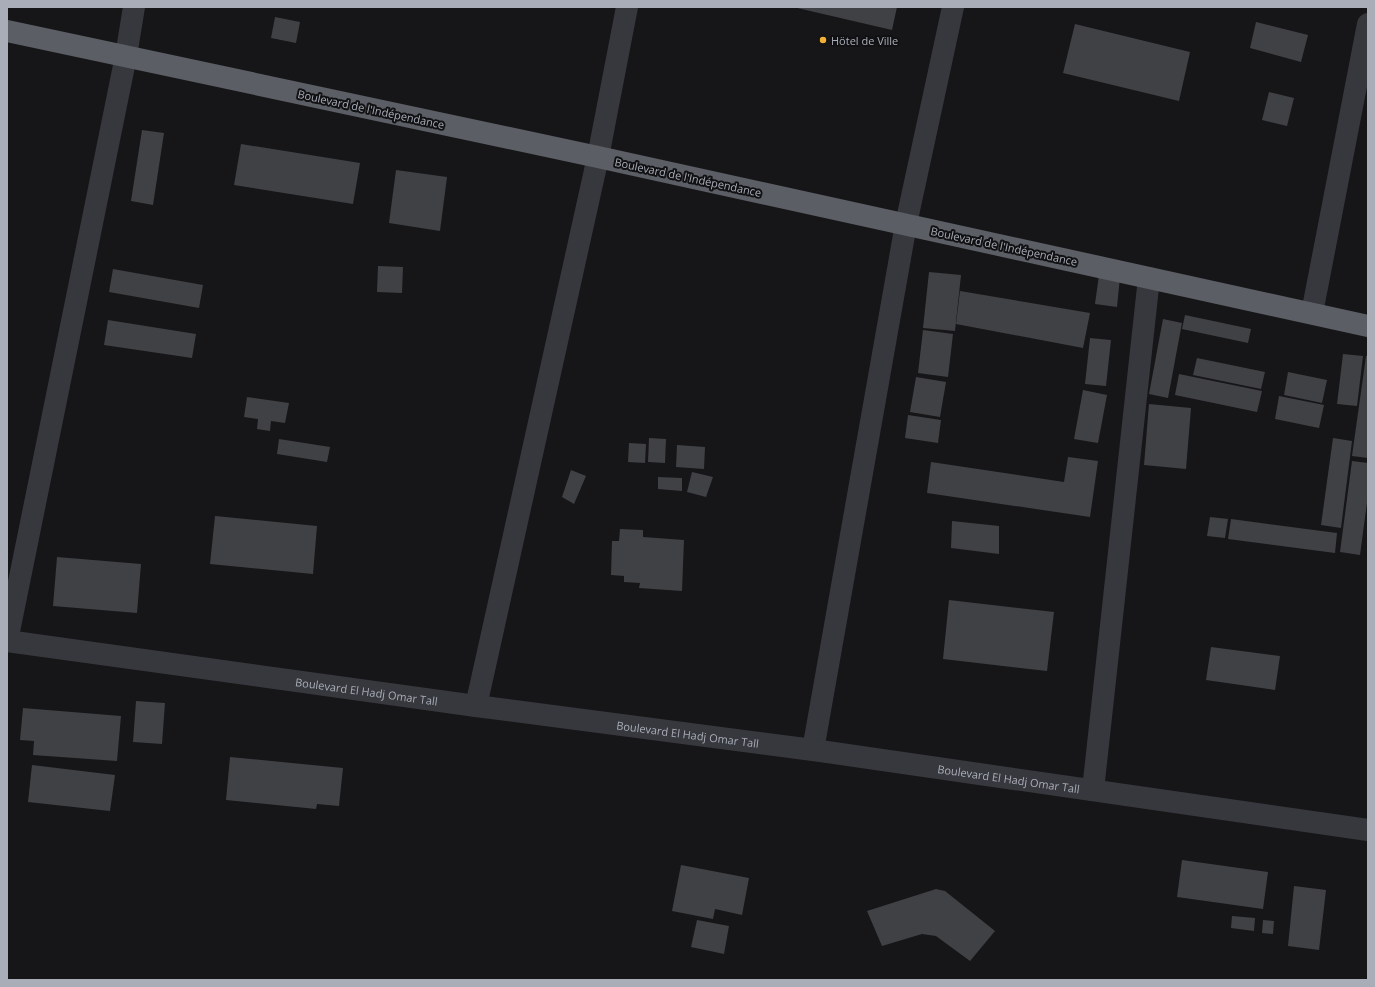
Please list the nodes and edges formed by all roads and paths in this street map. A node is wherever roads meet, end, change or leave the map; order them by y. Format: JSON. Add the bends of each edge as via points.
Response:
{"nodes":[{"id":1,"x":134,"y":7,"type":"edge"},
{"id":2,"x":627,"y":7,"type":"edge"},
{"id":3,"x":953,"y":7,"type":"edge"},
{"id":4,"x":1368,"y":24,"type":"edge"},
{"id":5,"x":7,"y":31,"type":"edge"},
{"id":6,"x":126,"y":56,"type":"junction"},
{"id":7,"x":598,"y":158,"type":"junction"},
{"id":8,"x":906,"y":224,"type":"junction"},
{"id":9,"x":1149,"y":278,"type":"junction"},
{"id":10,"x":1312,"y":313,"type":"junction"},
{"id":11,"x":1368,"y":326,"type":"edge"},
{"id":12,"x":7,"y":641,"type":"edge"},
{"id":13,"x":476,"y":706,"type":"junction"},
{"id":14,"x":813,"y":750,"type":"junction"},
{"id":15,"x":1093,"y":790,"type":"junction"},
{"id":16,"x":1368,"y":830,"type":"edge"}],
"edges":[{"from":1,"to":6,"type":"street"},
{"from":2,"to":7,"type":"street"},
{"from":3,"to":8,"type":"street"},
{"from":4,"to":10,"type":"street"},
{"from":5,"to":6,"type":"highway","name":"Boulevard de l'Indépendance"},
{"from":6,"to":7,"type":"highway","name":"Boulevard de l'Indépendance"},
{"from":6,"to":12,"type":"street"},
{"from":7,"to":8,"type":"highway","name":"Boulevard de l'Indépendance"},
{"from":7,"to":13,"type":"street"},
{"from":8,"to":9,"type":"highway","name":"Boulevard de l'Indépendance"},
{"from":8,"to":14,"type":"street"},
{"from":9,"to":10,"type":"highway","name":"Boulevard de l'Indépendance"},
{"from":9,"to":15,"type":"street"},
{"from":10,"to":11,"type":"highway","name":"Boulevard de l'Indépendance"},
{"from":12,"to":13,"type":"street","name":"Boulevard El Hadj Omar Tall"},
{"from":13,"to":14,"type":"street","name":"Boulevard El Hadj Omar Tall"},
{"from":14,"to":15,"type":"street","name":"Boulevard El Hadj Omar Tall"},
{"from":15,"to":16,"type":"street","name":"Boulevard El Hadj Omar Tall"}]}
